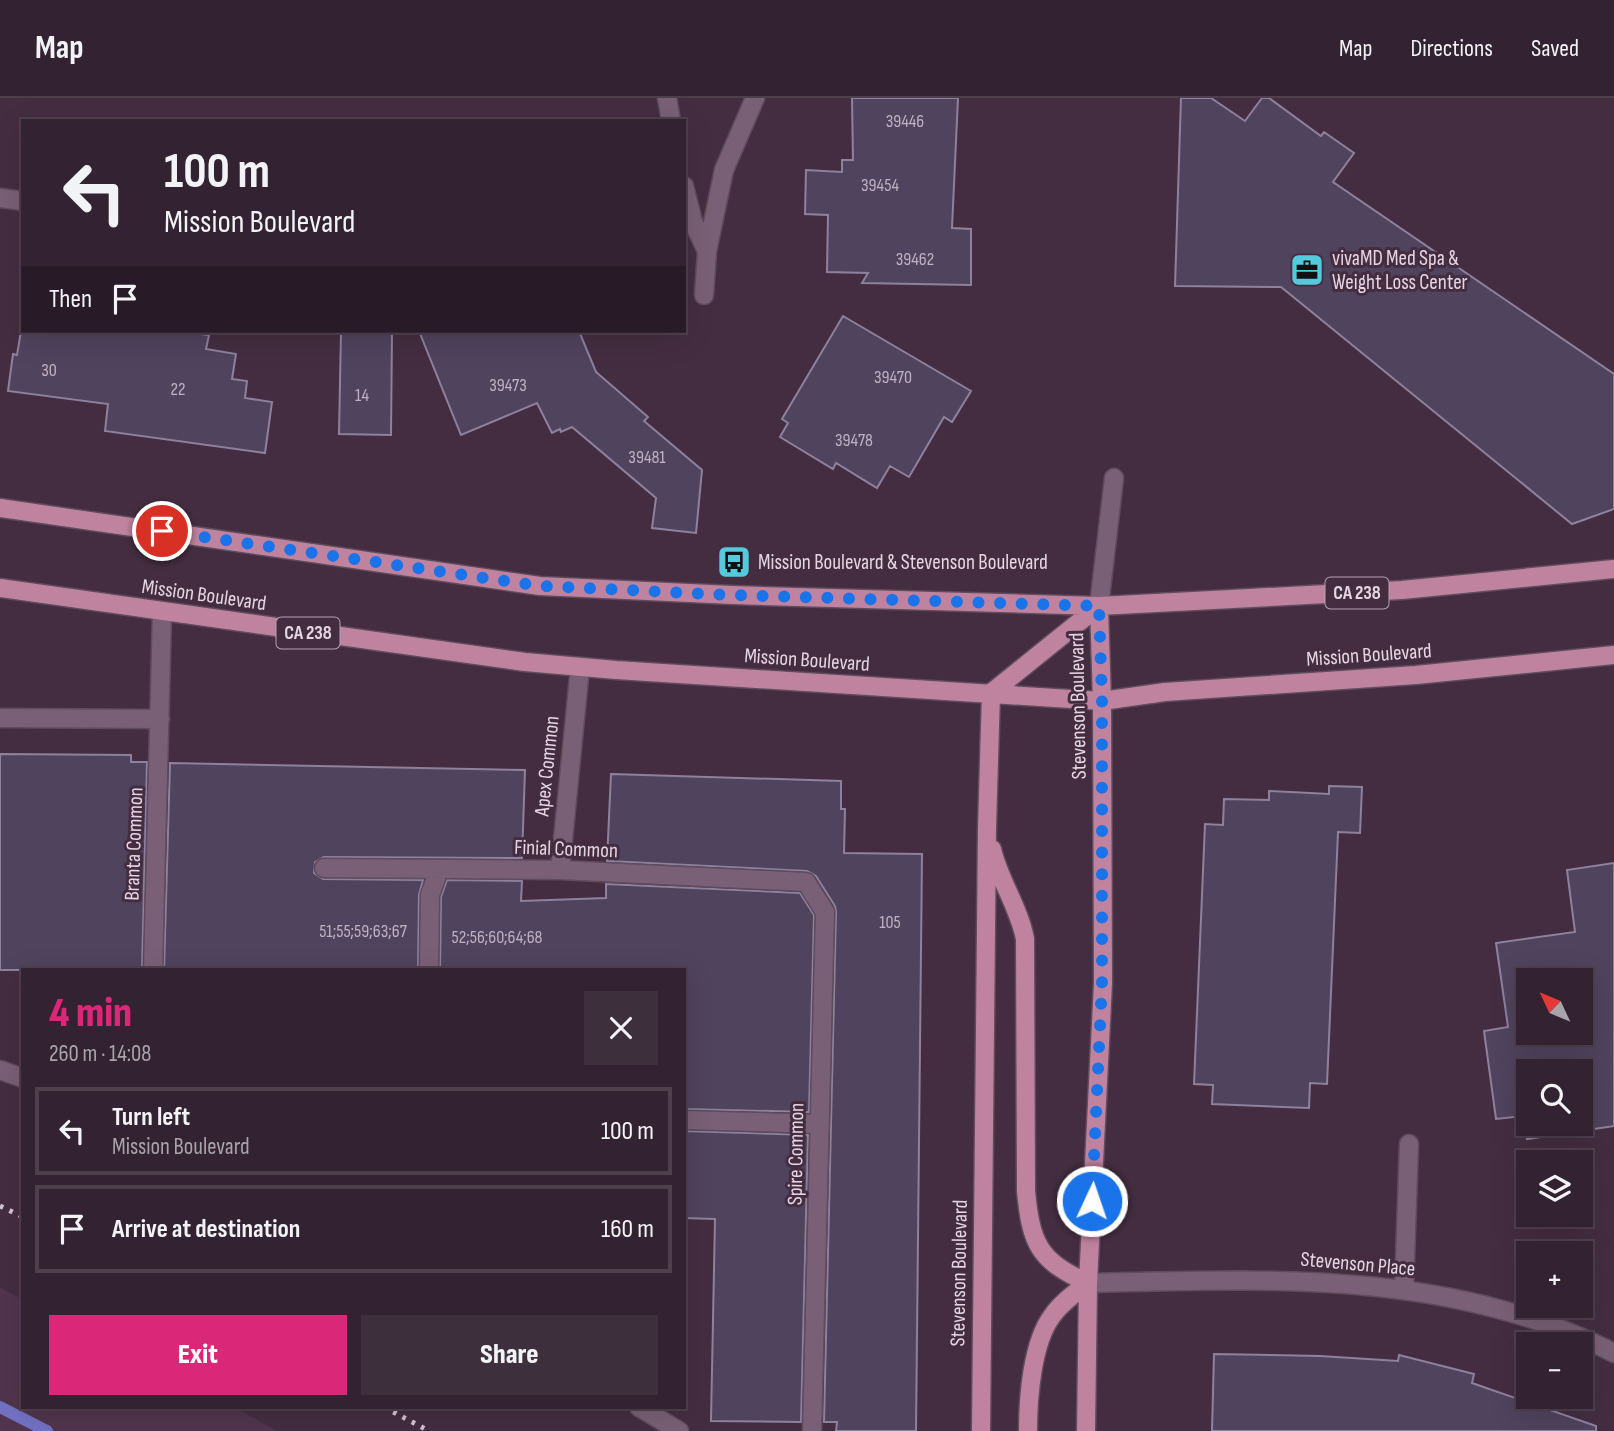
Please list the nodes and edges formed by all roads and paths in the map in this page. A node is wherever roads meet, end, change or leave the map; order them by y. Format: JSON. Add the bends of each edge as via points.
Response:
{"nodes":[{"id":1,"x":667,"y":98,"type":"edge"},
{"id":2,"x":755,"y":98,"type":"edge"},
{"id":3,"x":671,"y":119,"type":"edge"},
{"id":4,"x":686,"y":194,"type":"edge"},
{"id":5,"x":0,"y":198,"type":"edge"},
{"id":6,"x":21,"y":201,"type":"edge"},
{"id":7,"x":707,"y":251,"type":"junction"},
{"id":8,"x":704,"y":295,"type":"dead end"},
{"id":9,"x":1114,"y":478,"type":"dead end"},
{"id":10,"x":0,"y":508,"type":"edge"},
{"id":11,"x":1614,"y":569,"type":"edge"},
{"id":12,"x":0,"y":588,"type":"edge"},
{"id":13,"x":1099,"y":606,"type":"junction"},
{"id":14,"x":162,"y":612,"type":"junction"},
{"id":15,"x":1614,"y":655,"type":"edge"},
{"id":16,"x":580,"y":667,"type":"junction"},
{"id":17,"x":991,"y":693,"type":"junction"},
{"id":18,"x":1102,"y":701,"type":"junction"},
{"id":19,"x":0,"y":718,"type":"edge"},
{"id":20,"x":160,"y":719,"type":"junction"},
{"id":21,"x":987,"y":828,"type":"junction"},
{"id":22,"x":324,"y":868,"type":"dead end"},
{"id":23,"x":439,"y":870,"type":"junction"},
{"id":24,"x":560,"y":870,"type":"junction"},
{"id":25,"x":806,"y":882,"type":"joint"},
{"id":26,"x":153,"y":968,"type":"edge"},
{"id":27,"x":429,"y":968,"type":"edge"},
{"id":28,"x":0,"y":1070,"type":"edge"},
{"id":29,"x":21,"y":1077,"type":"edge"},
{"id":30,"x":686,"y":1120,"type":"edge"},
{"id":31,"x":820,"y":1124,"type":"junction"},
{"id":32,"x":1409,"y":1144,"type":"dead end"},
{"id":33,"x":1088,"y":1283,"type":"junction"},
{"id":34,"x":1405,"y":1289,"type":"junction"},
{"id":35,"x":1614,"y":1353,"type":"edge"},
{"id":36,"x":642,"y":1409,"type":"edge"},
{"id":37,"x":679,"y":1431,"type":"edge"},
{"id":38,"x":812,"y":1431,"type":"edge"},
{"id":39,"x":981,"y":1431,"type":"edge"},
{"id":40,"x":1028,"y":1431,"type":"edge"},
{"id":41,"x":1086,"y":1431,"type":"edge"}],
"edges":[{"from":1,"to":3,"type":"street"},
{"from":2,"to":7,"type":"street","via":[[724,170]]},
{"from":4,"to":7,"type":"street"},
{"from":5,"to":6,"type":"street"},
{"from":7,"to":8,"type":"street"},
{"from":9,"to":13,"type":"street"},
{"from":10,"to":13,"type":"main road","number":"CA 238","via":[[540,586]]},
{"from":11,"to":13,"type":"main road","number":"CA 238","via":[[1365,593]]},
{"from":12,"to":14,"type":"main road","name":"Mission Boulevard","number":"CA 238"},
{"from":13,"to":17,"type":"main road","name":"Stevenson Boulevard"},
{"from":13,"to":18,"type":"main road","name":"Stevenson Boulevard"},
{"from":14,"to":16,"type":"main road","name":"Mission Boulevard","number":"CA 238"},
{"from":14,"to":20,"type":"street","name":"Branta Common"},
{"from":15,"to":18,"type":"main road","name":"Mission Boulevard","number":"CA 238"},
{"from":16,"to":17,"type":"main road","name":"Mission Boulevard","number":"CA 238"},
{"from":16,"to":24,"type":"street","name":"Apex Common"},
{"from":17,"to":18,"type":"main road","name":"Mission Boulevard","number":"CA 238"},
{"from":17,"to":21,"type":"main road","name":"Stevenson Boulevard"},
{"from":18,"to":33,"type":"main road","name":"Stevenson Boulevard","via":[[1102,983]]},
{"from":19,"to":20,"type":"street"},
{"from":20,"to":26,"type":"street","name":"Branta Common"},
{"from":21,"to":33,"type":"main road","via":[[996,867],[1025,939],[1028,1218],[1035,1242],[1051,1263]]},
{"from":21,"to":39,"type":"main road","name":"Stevenson Boulevard"},
{"from":22,"to":23,"type":"street","name":"Finial Common"},
{"from":23,"to":24,"type":"street","name":"Finial Common"},
{"from":23,"to":27,"type":"street","via":[[429,895]]},
{"from":24,"to":25,"type":"street","name":"Finial Common"},
{"from":25,"to":31,"type":"street","name":"Spire Common","via":[[825,912]]},
{"from":28,"to":29,"type":"street"},
{"from":30,"to":31,"type":"street"},
{"from":31,"to":38,"type":"street","name":"Spire Common"},
{"from":32,"to":34,"type":"street"},
{"from":33,"to":34,"type":"street","name":"Stevenson Place","via":[[1253,1279]]},
{"from":33,"to":40,"type":"main road","via":[[1052,1315],[1043,1334],[1028,1402]]},
{"from":33,"to":41,"type":"main road","name":"Stevenson Boulevard"},
{"from":34,"to":35,"type":"street","name":"Stevenson Place","via":[[1512,1313]]},
{"from":36,"to":37,"type":"street"}]}
